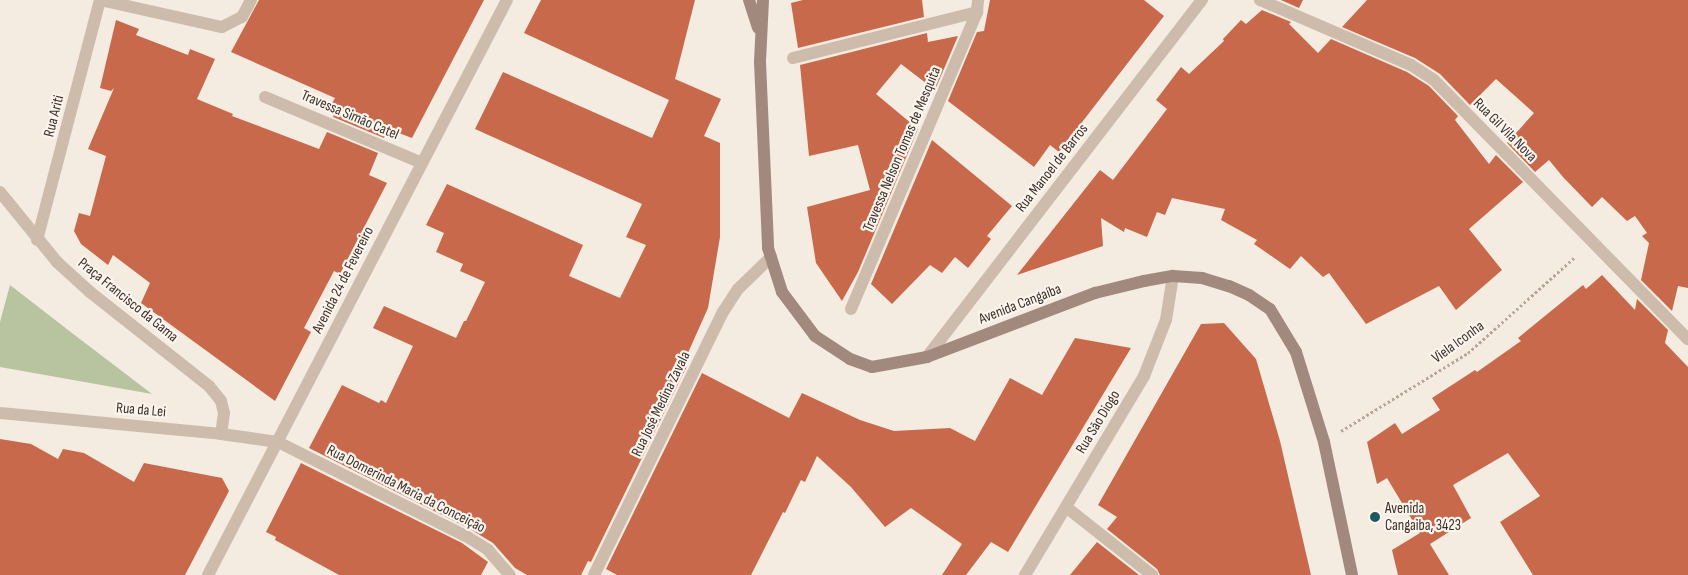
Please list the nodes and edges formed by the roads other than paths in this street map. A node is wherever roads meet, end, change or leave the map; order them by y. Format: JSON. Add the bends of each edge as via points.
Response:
{"nodes":[{"id":1,"x":100,"y":0,"type":"edge"},
{"id":2,"x":251,"y":0,"type":"edge"},
{"id":3,"x":507,"y":0,"type":"edge"},
{"id":4,"x":749,"y":0,"type":"edge"},
{"id":5,"x":763,"y":0,"type":"edge"},
{"id":6,"x":1202,"y":0,"type":"edge"},
{"id":7,"x":1260,"y":0,"type":"edge"},
{"id":8,"x":978,"y":6,"type":"edge"},
{"id":9,"x":761,"y":38,"type":"junction"},
{"id":10,"x":793,"y":58,"type":"dead end"},
{"id":11,"x":265,"y":97,"type":"dead end"},
{"id":12,"x":422,"y":163,"type":"junction"},
{"id":13,"x":0,"y":192,"type":"edge"},
{"id":14,"x":37,"y":240,"type":"junction"},
{"id":15,"x":771,"y":257,"type":"junction"},
{"id":16,"x":1173,"y":276,"type":"junction"},
{"id":17,"x":851,"y":310,"type":"dead end"},
{"id":18,"x":1688,"y":339,"type":"edge"},
{"id":19,"x":927,"y":357,"type":"junction"},
{"id":20,"x":0,"y":413,"type":"edge"},
{"id":21,"x":222,"y":434,"type":"junction"},
{"id":22,"x":278,"y":442,"type":"junction"},
{"id":23,"x":1066,"y":507,"type":"junction"},
{"id":24,"x":208,"y":575,"type":"edge"},
{"id":25,"x":510,"y":575,"type":"edge"},
{"id":26,"x":594,"y":575,"type":"edge"},
{"id":27,"x":1025,"y":575,"type":"edge"},
{"id":28,"x":1152,"y":575,"type":"edge"},
{"id":29,"x":1352,"y":575,"type":"edge"}],
"edges":[{"from":1,"to":2,"type":"street","via":[[222,27],[242,16]]},
{"from":1,"to":14,"type":"street","name":"Rua Ariti"},
{"from":3,"to":12,"type":"street","name":"Avenida 24 de Fevereiro"},
{"from":4,"to":9,"type":"main road","name":"Avenida Cangaíba"},
{"from":5,"to":9,"type":"main road","name":"Avenida Cangaíba"},
{"from":6,"to":19,"type":"street","name":"Rua Manoel de Barros"},
{"from":7,"to":18,"type":"street","name":"Rua Gil Vila Nova","via":[[1411,65],[1434,80]]},
{"from":8,"to":10,"type":"street"},
{"from":8,"to":17,"type":"street","name":"Travessa Nelson Tomas de Mesquita"},
{"from":9,"to":15,"type":"main road","name":"Avenida Cangaíba","via":[[768,248]]},
{"from":11,"to":12,"type":"street","name":"Travessa Simão Catel"},
{"from":12,"to":22,"type":"street","name":"Avenida 24 de Fevereiro"},
{"from":13,"to":14,"type":"street","name":"Praça Francisco da Gama"},
{"from":14,"to":21,"type":"street","name":"Praça Francisco da Gama","via":[[90,292],[209,386],[221,401],[224,412]]},
{"from":15,"to":19,"type":"main road","name":"Avenida Cangaíba","via":[[782,292],[815,336],[832,348],[872,367]]},
{"from":15,"to":26,"type":"street","name":"Rua José Medina Zavala","via":[[738,289],[723,312]]},
{"from":16,"to":19,"type":"main road","name":"Avenida Cangaíba","via":[[1095,293]]},
{"from":16,"to":23,"type":"street","name":"Rua São Diogo","via":[[1166,320],[1144,376]]},
{"from":16,"to":29,"type":"main road","name":"Avenida Cangaíba","via":[[1202,278],[1250,295],[1270,310],[1296,352],[1324,442]]},
{"from":20,"to":21,"type":"street","name":"Rua da Lei"},
{"from":21,"to":22,"type":"street","name":"Rua da Lei"},
{"from":22,"to":24,"type":"street","name":"Avenida 24 de Fevereiro"},
{"from":22,"to":25,"type":"street","name":"Rua Domerinda Maria da Conceição","via":[[466,536],[488,550]]},
{"from":23,"to":27,"type":"street","name":"Rua São Diogo"},
{"from":23,"to":28,"type":"street"}]}
